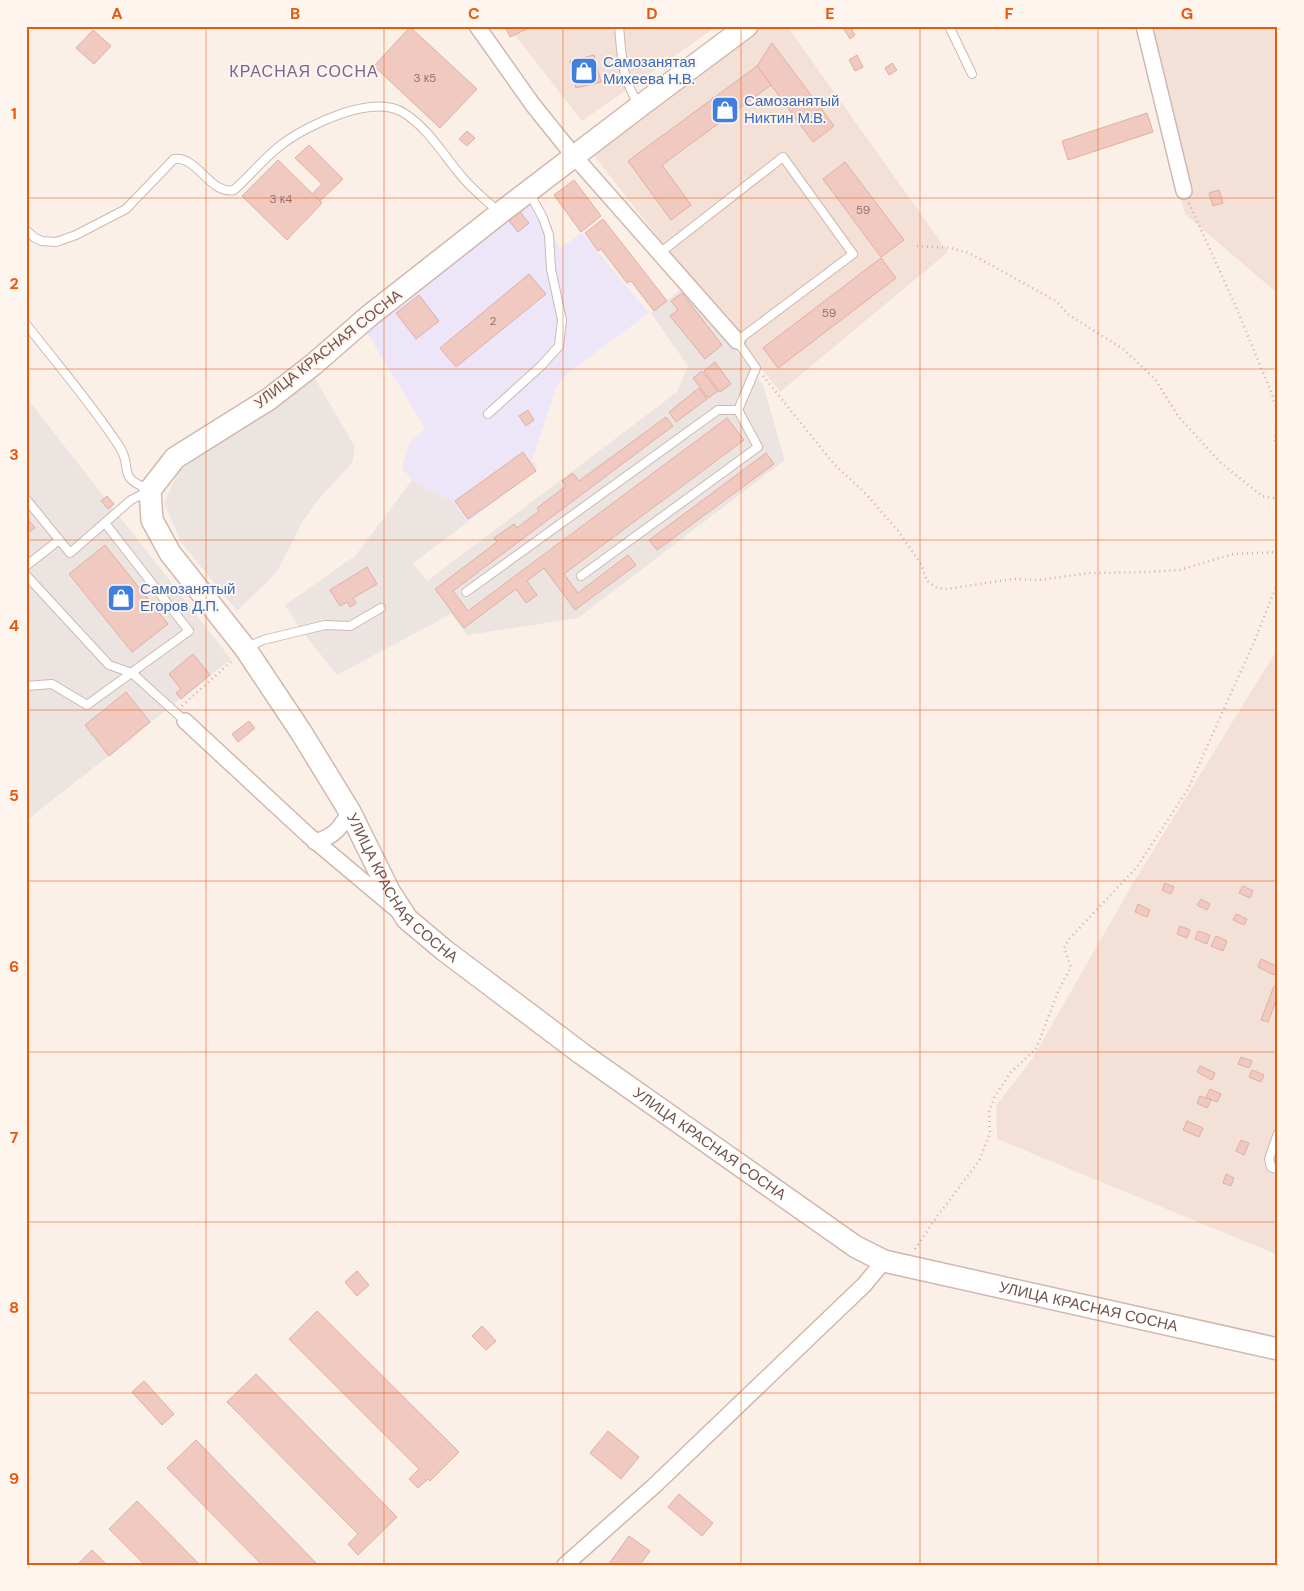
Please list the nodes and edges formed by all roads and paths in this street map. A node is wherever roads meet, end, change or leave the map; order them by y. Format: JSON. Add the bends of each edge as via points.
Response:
{"nodes":[{"id":1,"x":477,"y":26,"type":"edge"},
{"id":2,"x":619,"y":26,"type":"edge"},
{"id":3,"x":949,"y":26,"type":"edge"},
{"id":4,"x":1144,"y":26,"type":"edge"},
{"id":5,"x":741,"y":28,"type":"edge"},
{"id":6,"x":972,"y":74,"type":"dead end"},
{"id":7,"x":640,"y":106,"type":"junction"},
{"id":8,"x":574,"y":156,"type":"junction"},
{"id":9,"x":1184,"y":191,"type":"joint"},
{"id":10,"x":529,"y":192,"type":"junction"},
{"id":11,"x":500,"y":213,"type":"junction"},
{"id":12,"x":26,"y":230,"type":"edge"},
{"id":13,"x":916,"y":246,"type":"dead end"},
{"id":14,"x":661,"y":252,"type":"junction"},
{"id":15,"x":26,"y":324,"type":"edge"},
{"id":16,"x":737,"y":341,"type":"junction"},
{"id":17,"x":756,"y":368,"type":"junction"},
{"id":18,"x":738,"y":410,"type":"junction"},
{"id":19,"x":488,"y":414,"type":"dead end"},
{"id":20,"x":1278,"y":450,"type":"edge"},
{"id":21,"x":150,"y":490,"type":"junction"},
{"id":22,"x":26,"y":499,"type":"edge"},
{"id":23,"x":1278,"y":499,"type":"edge"},
{"id":24,"x":105,"y":522,"type":"junction"},
{"id":25,"x":59,"y":540,"type":"junction"},
{"id":26,"x":1278,"y":552,"type":"edge"},
{"id":27,"x":26,"y":566,"type":"edge"},
{"id":28,"x":26,"y":575,"type":"edge"},
{"id":29,"x":581,"y":576,"type":"dead end"},
{"id":30,"x":1278,"y":582,"type":"edge"},
{"id":31,"x":466,"y":592,"type":"dead end"},
{"id":32,"x":381,"y":608,"type":"dead end"},
{"id":33,"x":245,"y":648,"type":"junction"},
{"id":34,"x":132,"y":673,"type":"junction"},
{"id":35,"x":26,"y":686,"type":"edge"},
{"id":36,"x":180,"y":716,"type":"junction"},
{"id":37,"x":350,"y":812,"type":"junction"},
{"id":38,"x":315,"y":842,"type":"junction"},
{"id":39,"x":408,"y":919,"type":"junction"},
{"id":40,"x":1278,"y":1133,"type":"edge"},
{"id":41,"x":1278,"y":1170,"type":"edge"},
{"id":42,"x":884,"y":1261,"type":"junction"},
{"id":43,"x":907,"y":1267,"type":"junction"},
{"id":44,"x":1278,"y":1349,"type":"edge"},
{"id":45,"x":565,"y":1565,"type":"edge"}],
"edges":[{"from":1,"to":8,"type":"street"},
{"from":2,"to":7,"type":"lane","via":[[624,75]]},
{"from":3,"to":6,"type":"lane"},
{"from":4,"to":9,"type":"street"},
{"from":5,"to":7,"type":"street","name":"УЛИЦА КРАСНАЯ СОСНА"},
{"from":7,"to":8,"type":"street","name":"УЛИЦА КРАСНАЯ СОСНА"},
{"from":8,"to":10,"type":"street","name":"УЛИЦА КРАСНАЯ СОСНА"},
{"from":8,"to":14,"type":"street"},
{"from":9,"to":20,"type":"path","via":[[1272,394],[1277,413],[1275,440]]},
{"from":10,"to":11,"type":"street","name":"УЛИЦА КРАСНАЯ СОСНА"},
{"from":10,"to":19,"type":"lane","via":[[549,235],[551,269],[562,320],[559,346]]},
{"from":11,"to":12,"type":"lane","via":[[464,179],[429,134],[404,113],[386,107],[366,107],[333,117],[290,138],[234,190],[220,188],[188,161],[174,159],[126,208],[76,235],[56,242],[42,241]]},
{"from":11,"to":21,"type":"street","name":"УЛИЦА КРАСНАЯ СОСНА","via":[[269,399],[175,458]]},
{"from":13,"to":23,"type":"path","via":[[969,253],[1056,301],[1070,315],[1123,349],[1155,379],[1178,416],[1221,463],[1262,496]]},
{"from":14,"to":16,"type":"street"},
{"from":14,"to":16,"type":"lane","via":[[783,157],[853,254]]},
{"from":15,"to":21,"type":"lane","via":[[112,434],[125,454],[126,473],[136,484]]},
{"from":16,"to":17,"type":"lane"},
{"from":17,"to":18,"type":"lane"},
{"from":17,"to":26,"type":"path","via":[[834,464],[899,532],[921,564],[927,581],[937,588],[947,590],[1012,579],[1039,580],[1090,573],[1179,570],[1233,554]]},
{"from":18,"to":29,"type":"lane","via":[[758,447]]},
{"from":18,"to":31,"type":"lane","via":[[718,410]]},
{"from":21,"to":24,"type":"lane","via":[[131,500]]},
{"from":21,"to":33,"type":"street","name":"УЛИЦА КРАСНАЯ СОСНА","via":[[152,520],[170,553]]},
{"from":22,"to":25,"type":"lane"},
{"from":24,"to":25,"type":"lane","via":[[70,553]]},
{"from":24,"to":34,"type":"lane","via":[[189,631]]},
{"from":25,"to":27,"type":"lane"},
{"from":28,"to":34,"type":"lane","via":[[109,665]]},
{"from":30,"to":43,"type":"path","via":[[1188,789],[1137,867],[1069,939],[1064,948],[1071,966],[1036,1049],[1011,1072],[995,1096],[989,1112],[990,1133],[979,1161],[916,1247]]},
{"from":32,"to":33,"type":"lane","via":[[350,626],[324,625]]},
{"from":33,"to":36,"type":"path"},
{"from":33,"to":37,"type":"street","name":"УЛИЦА КРАСНАЯ СОСНА"},
{"from":34,"to":35,"type":"lane","via":[[87,705],[52,684]]},
{"from":34,"to":36,"type":"lane"},
{"from":36,"to":38,"type":"street"},
{"from":37,"to":38,"type":"street","via":[[329,838]]},
{"from":37,"to":39,"type":"street","name":"УЛИЦА КРАСНАЯ СОСНА","via":[[389,891]]},
{"from":38,"to":39,"type":"street"},
{"from":39,"to":42,"type":"street","name":"УЛИЦА КРАСНАЯ СОСНА","via":[[582,1054],[856,1246]]},
{"from":40,"to":41,"type":"lane","via":[[1269,1159],[1271,1167]]},
{"from":42,"to":43,"type":"street","name":"УЛИЦА КРАСНАЯ СОСНА"},
{"from":42,"to":45,"type":"street","via":[[841,1307],[654,1486]]},
{"from":43,"to":44,"type":"street","name":"УЛИЦА КРАСНАЯ СОСНА"}]}
